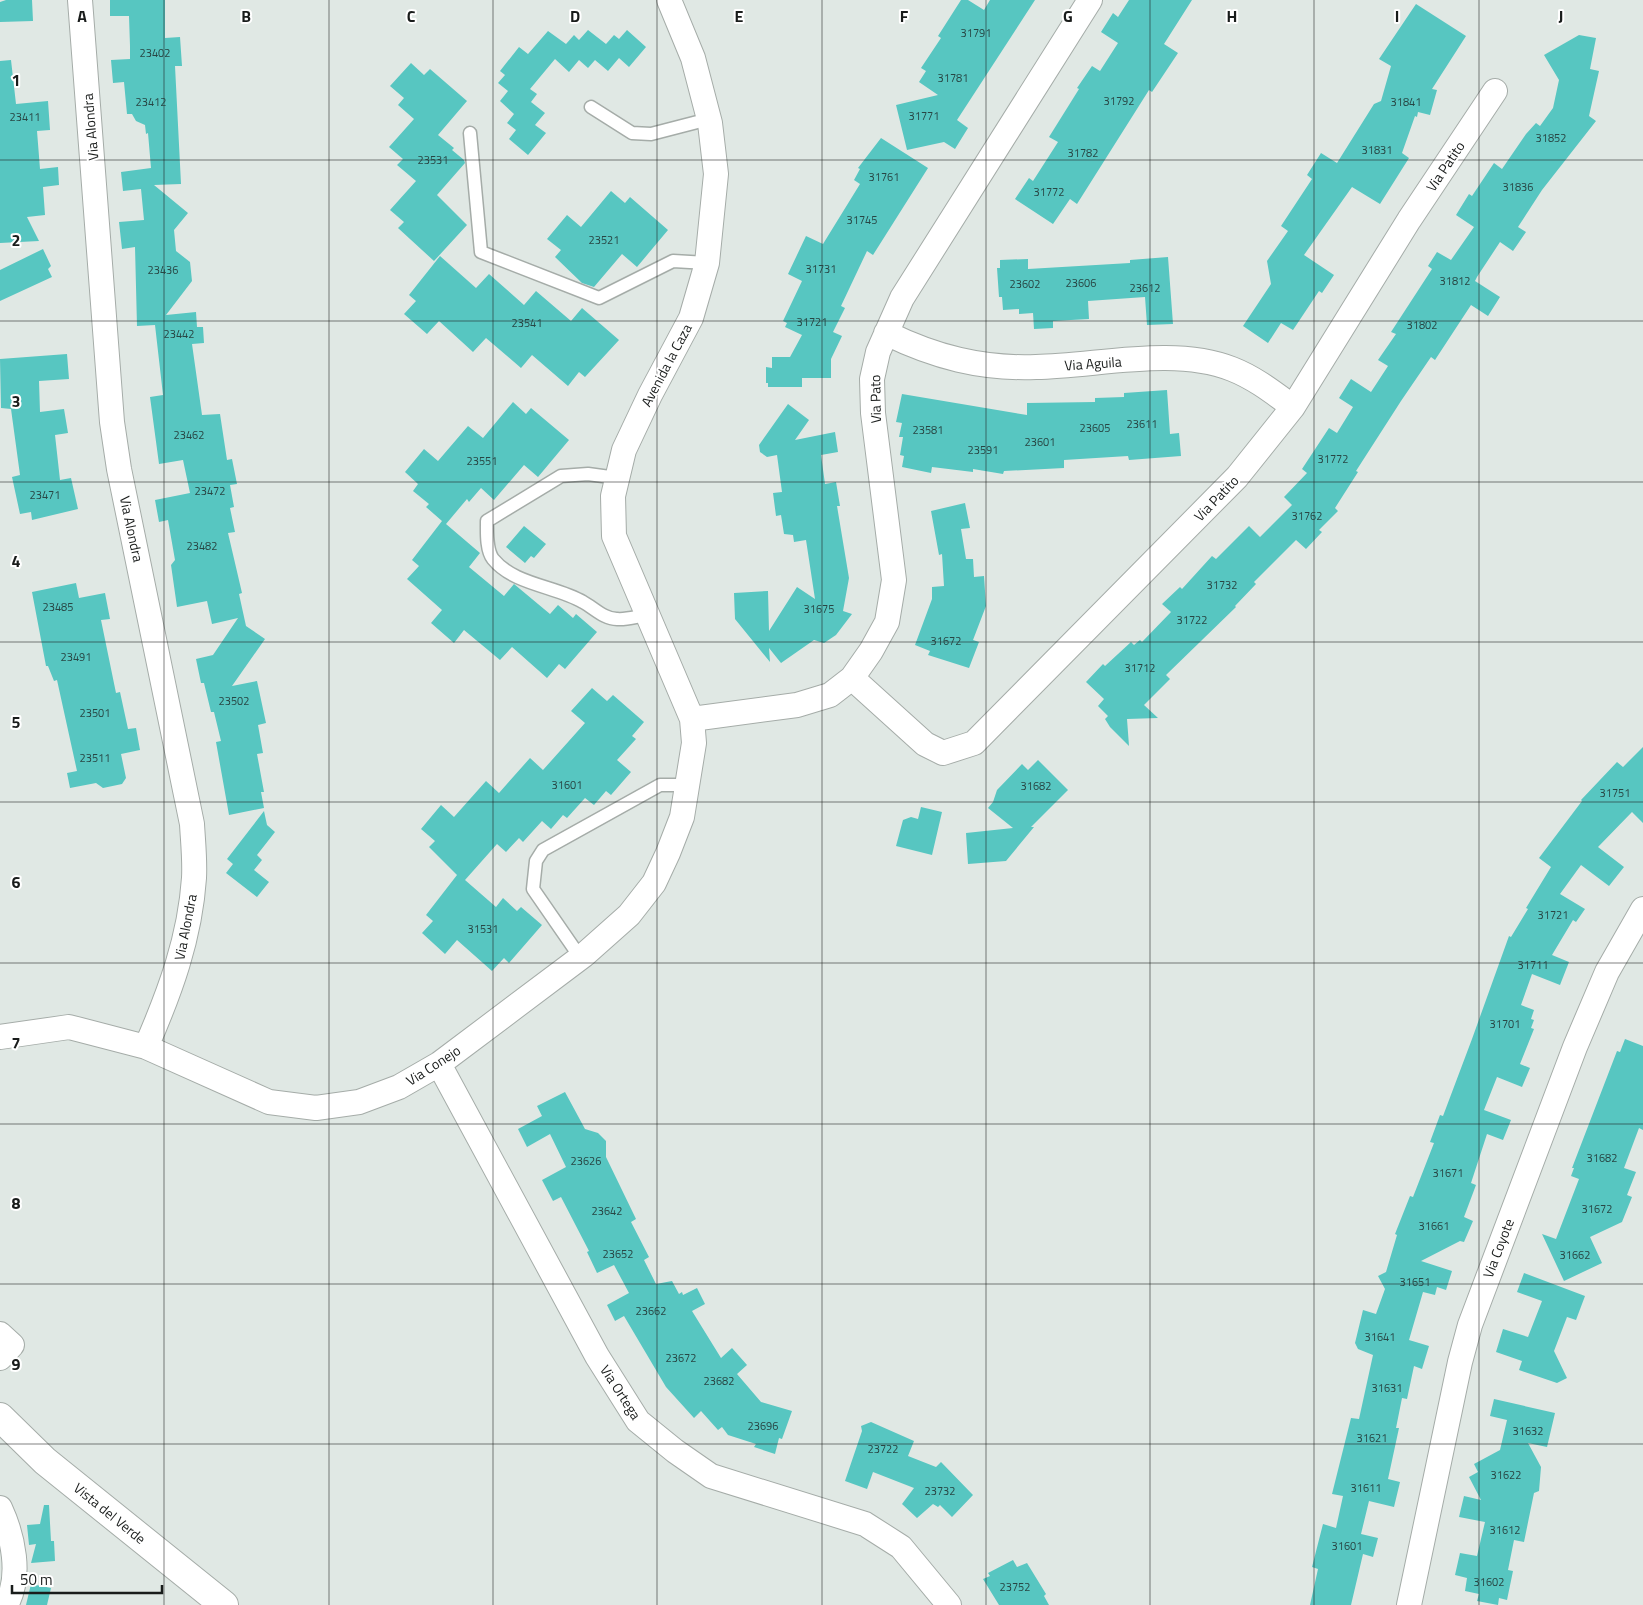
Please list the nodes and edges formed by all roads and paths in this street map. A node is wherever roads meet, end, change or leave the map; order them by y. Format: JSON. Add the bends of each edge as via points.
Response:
{"nodes":[{"id":1,"x":80,"y":0,"type":"edge"},
{"id":2,"x":669,"y":0,"type":"edge"},
{"id":3,"x":1090,"y":0,"type":"edge"},
{"id":4,"x":1495,"y":91,"type":"dead end"},
{"id":5,"x":592,"y":107,"type":"dead end"},
{"id":6,"x":710,"y":119,"type":"junction"},
{"id":7,"x":470,"y":133,"type":"dead end"},
{"id":8,"x":707,"y":263,"type":"junction"},
{"id":9,"x":886,"y":333,"type":"junction"},
{"id":10,"x":1294,"y":407,"type":"junction"},
{"id":11,"x":618,"y":478,"type":"junction"},
{"id":12,"x":648,"y":615,"type":"junction"},
{"id":13,"x":852,"y":678,"type":"junction"},
{"id":14,"x":692,"y":719,"type":"junction"},
{"id":15,"x":687,"y":785,"type":"junction"},
{"id":16,"x":1643,"y":909,"type":"edge"},
{"id":17,"x":580,"y":957,"type":"junction"},
{"id":18,"x":0,"y":1037,"type":"edge"},
{"id":19,"x":146,"y":1047,"type":"junction"},
{"id":20,"x":439,"y":1064,"type":"junction"},
{"id":21,"x":0,"y":1334,"type":"edge"},
{"id":22,"x":0,"y":1358,"type":"edge"},
{"id":23,"x":0,"y":1417,"type":"edge"},
{"id":24,"x":0,"y":1508,"type":"edge"},
{"id":25,"x":6,"y":1605,"type":"edge"},
{"id":26,"x":224,"y":1605,"type":"edge"},
{"id":27,"x":949,"y":1605,"type":"edge"},
{"id":28,"x":1409,"y":1605,"type":"edge"}],
"edges":[{"from":1,"to":19,"type":"street","name":"Via Alondra","via":[[112,422],[192,824],[194,876],[181,959]]},
{"from":2,"to":6,"type":"street","name":"Avenida la Caza","via":[[692,58]]},
{"from":3,"to":9,"type":"street","name":"Via Pato","via":[[902,298]]},
{"from":4,"to":10,"type":"street","name":"Via Patito","via":[[1409,220]]},
{"from":5,"to":6,"type":"lane","via":[[632,132],[651,134]]},
{"from":6,"to":8,"type":"street","name":"Avenida la Caza","via":[[716,174]]},
{"from":7,"to":8,"type":"lane","via":[[481,252],[599,298],[673,260]]},
{"from":8,"to":11,"type":"street","name":"Avenida la Caza","via":[[691,318],[624,450]]},
{"from":9,"to":10,"type":"street","name":"Via Aguila","via":[[922,350],[986,366],[1036,367],[1170,358],[1205,361],[1232,369]]},
{"from":9,"to":13,"type":"street","name":"Via Pato","via":[[872,379],[873,412],[894,580],[887,622]]},
{"from":10,"to":13,"type":"street","name":"Via Patito","via":[[1237,477],[974,743],[943,753],[925,744]]},
{"from":11,"to":12,"type":"street","name":"Avenida la Caza","via":[[614,496],[614,536]]},
{"from":11,"to":12,"type":"lane","via":[[588,474],[561,476],[486,521],[487,536],[492,558],[512,574],[584,602],[600,614],[616,620]]},
{"from":12,"to":14,"type":"street","name":"Avenida la Caza"},
{"from":13,"to":14,"type":"street","name":"Via Pato","via":[[830,695],[797,706]]},
{"from":14,"to":15,"type":"street","name":"Via Conejo","via":[[694,743]]},
{"from":15,"to":17,"type":"street","name":"Via Conejo","via":[[682,817],[654,883],[629,915]]},
{"from":15,"to":17,"type":"lane","via":[[660,786],[544,850],[536,861],[533,889]]},
{"from":16,"to":28,"type":"street","name":"Via Coyote","via":[[1607,972],[1575,1047],[1470,1325]]},
{"from":17,"to":20,"type":"street","name":"Via Conejo"},
{"from":18,"to":19,"type":"street","name":"Via Conejo","via":[[69,1027]]},
{"from":19,"to":20,"type":"street","name":"Via Conejo","via":[[269,1102],[316,1108],[359,1102],[398,1087]]},
{"from":20,"to":27,"type":"street","name":"Via Ortega","via":[[597,1356],[638,1421],[711,1476],[865,1524],[901,1547]]},
{"from":21,"to":22,"type":"street","via":[[12,1345]]},
{"from":23,"to":26,"type":"street","name":"Vista del Verde","via":[[44,1461]]},
{"from":24,"to":25,"type":"street","via":[[15,1554],[10,1598]]}]}
